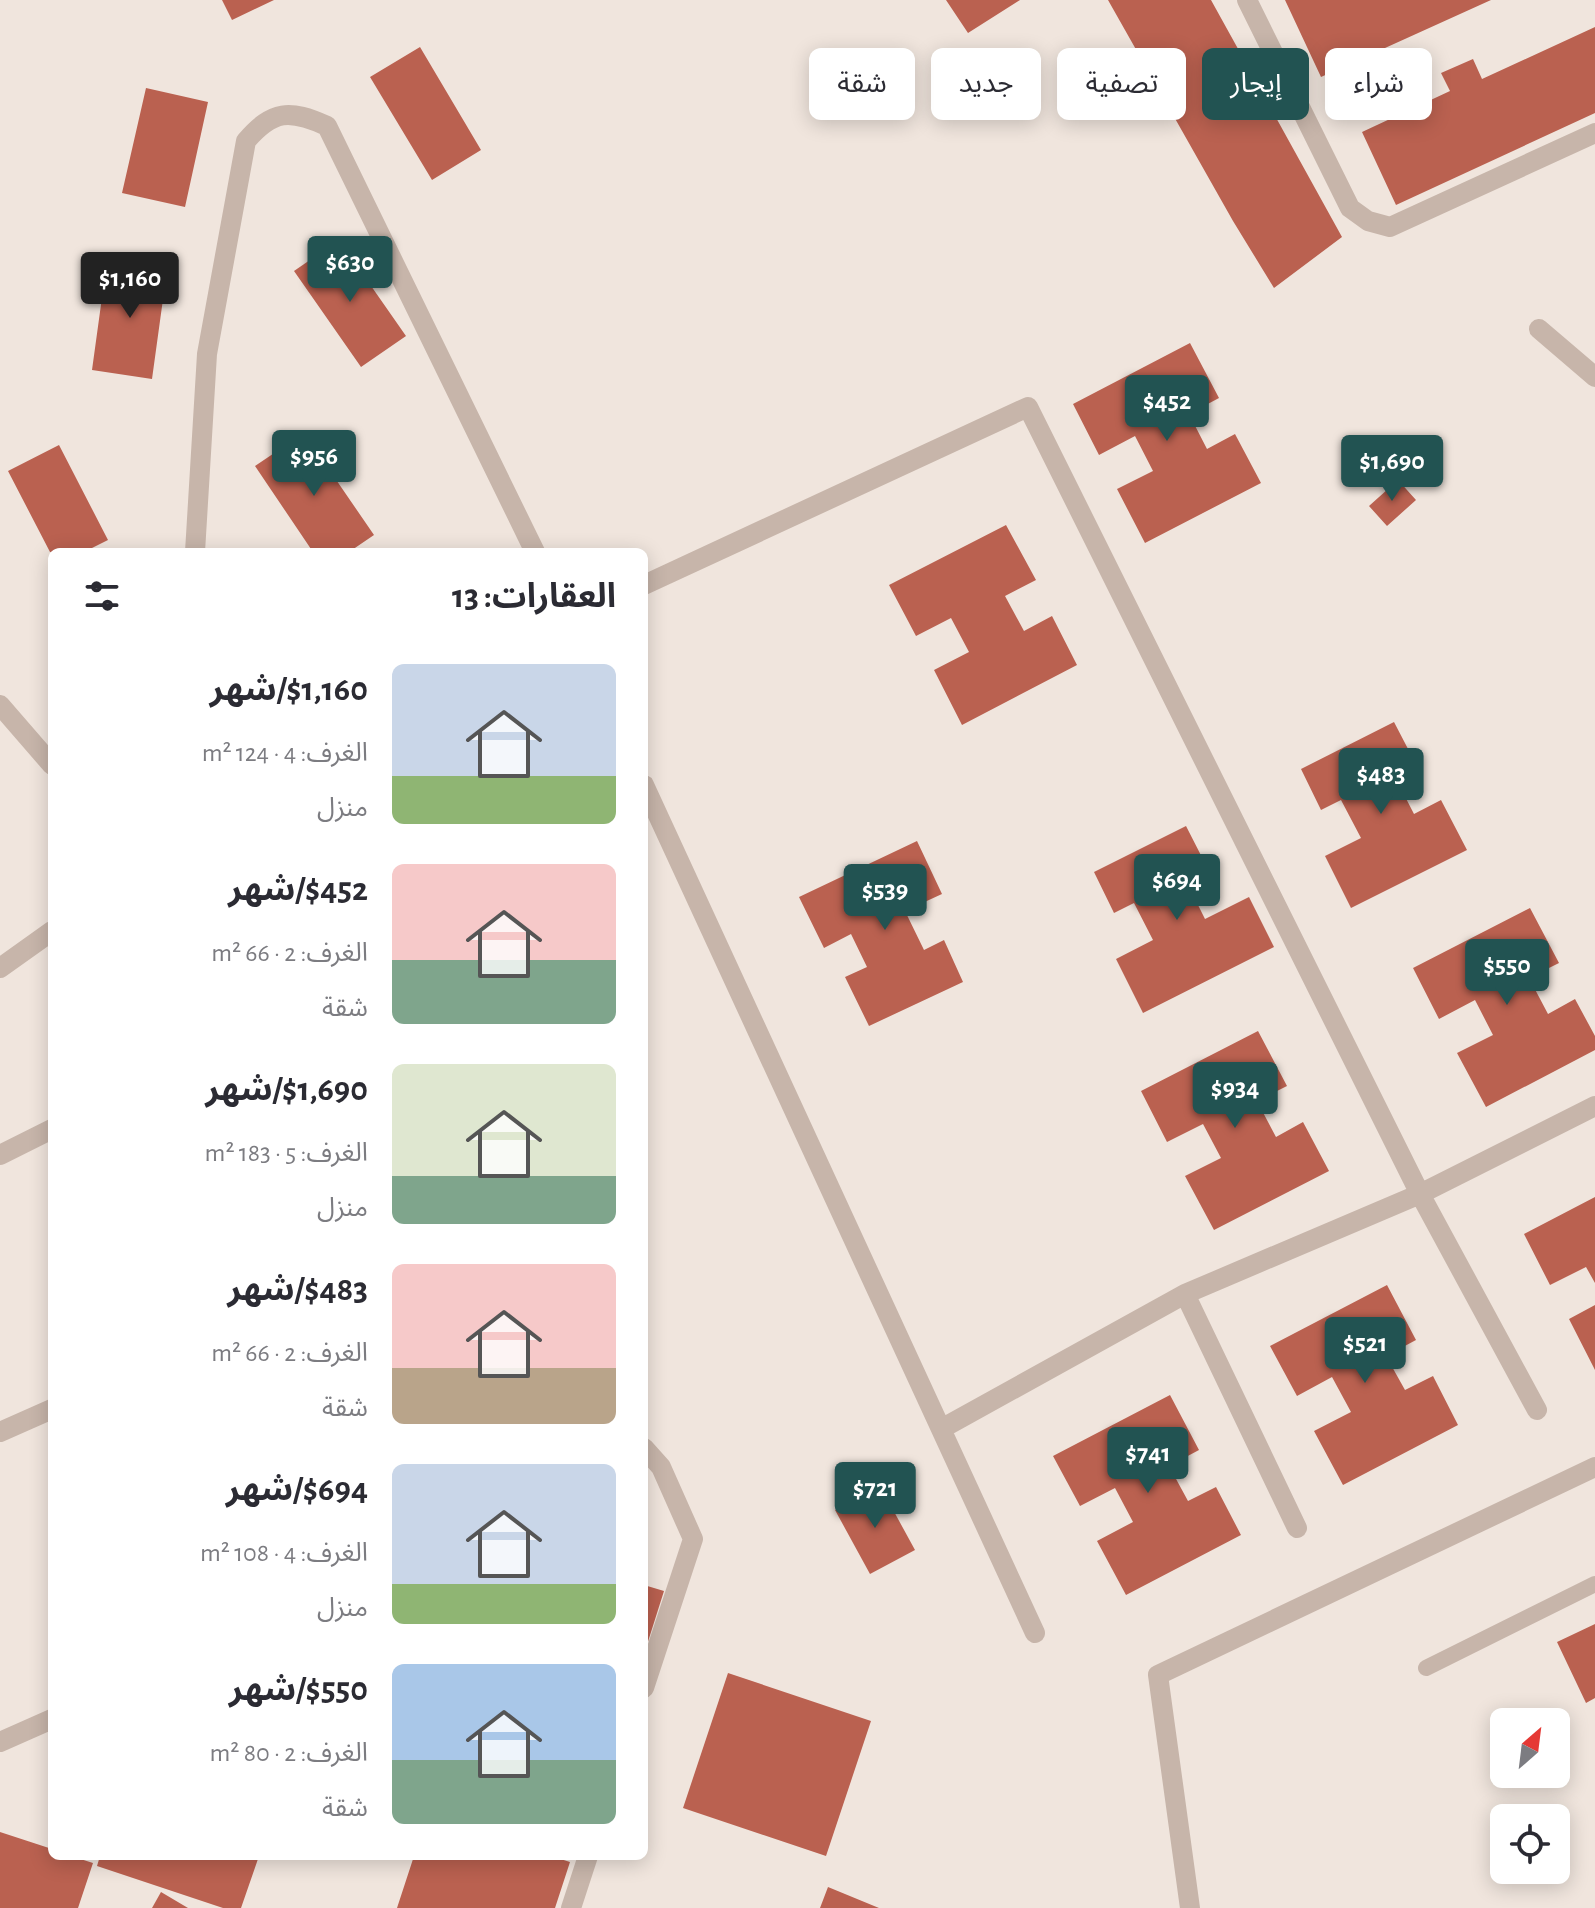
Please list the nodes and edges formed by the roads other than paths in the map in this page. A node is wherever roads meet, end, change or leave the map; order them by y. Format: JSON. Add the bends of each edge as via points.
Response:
{"nodes":[{"id":1,"x":1247,"y":0,"type":"edge"},
{"id":2,"x":1595,"y":133,"type":"edge"},
{"id":3,"x":1539,"y":329,"type":"dead end"},
{"id":4,"x":1595,"y":377,"type":"edge"},
{"id":5,"x":195,"y":548,"type":"edge"},
{"id":6,"x":533,"y":548,"type":"edge"},
{"id":7,"x":648,"y":583,"type":"edge"},
{"id":8,"x":0,"y":705,"type":"edge"},
{"id":9,"x":48,"y":760,"type":"edge"},
{"id":10,"x":648,"y":794,"type":"edge"},
{"id":11,"x":48,"y":934,"type":"edge"},
{"id":12,"x":0,"y":968,"type":"edge"},
{"id":13,"x":1595,"y":1106,"type":"edge"},
{"id":14,"x":48,"y":1131,"type":"edge"},
{"id":15,"x":0,"y":1155,"type":"edge"},
{"id":16,"x":1420,"y":1194,"type":"junction"},
{"id":17,"x":1185,"y":1294,"type":"junction"},
{"id":18,"x":1537,"y":1410,"type":"dead end"},
{"id":19,"x":48,"y":1411,"type":"edge"},
{"id":20,"x":941,"y":1429,"type":"junction"},
{"id":21,"x":0,"y":1432,"type":"edge"},
{"id":22,"x":648,"y":1452,"type":"edge"},
{"id":23,"x":1595,"y":1467,"type":"edge"},
{"id":24,"x":1297,"y":1528,"type":"dead end"},
{"id":25,"x":1595,"y":1584,"type":"edge"},
{"id":26,"x":1035,"y":1633,"type":"dead end"},
{"id":27,"x":1426,"y":1668,"type":"dead end"},
{"id":28,"x":648,"y":1676,"type":"edge"},
{"id":29,"x":48,"y":1721,"type":"edge"},
{"id":30,"x":0,"y":1742,"type":"edge"},
{"id":31,"x":587,"y":1860,"type":"edge"},
{"id":32,"x":571,"y":1908,"type":"edge"},
{"id":33,"x":1190,"y":1908,"type":"edge"}],
"edges":[{"from":1,"to":2,"type":"street","via":[[1350,208],[1368,221],[1390,227]]},
{"from":3,"to":4,"type":"street"},
{"from":5,"to":6,"type":"street","via":[[207,354],[246,141],[261,123],[282,114],[304,115],[327,126]]},
{"from":7,"to":16,"type":"street","via":[[1028,407]]},
{"from":8,"to":9,"type":"street"},
{"from":10,"to":20,"type":"street"},
{"from":11,"to":12,"type":"street"},
{"from":13,"to":16,"type":"street"},
{"from":14,"to":15,"type":"street"},
{"from":16,"to":17,"type":"street"},
{"from":16,"to":18,"type":"street"},
{"from":17,"to":20,"type":"street"},
{"from":17,"to":24,"type":"street"},
{"from":19,"to":21,"type":"street"},
{"from":20,"to":26,"type":"street"},
{"from":22,"to":28,"type":"street","via":[[661,1467],[693,1539]]},
{"from":23,"to":33,"type":"street","via":[[1158,1675]]},
{"from":25,"to":27,"type":"lane"},
{"from":29,"to":30,"type":"street"},
{"from":31,"to":32,"type":"street"}]}
